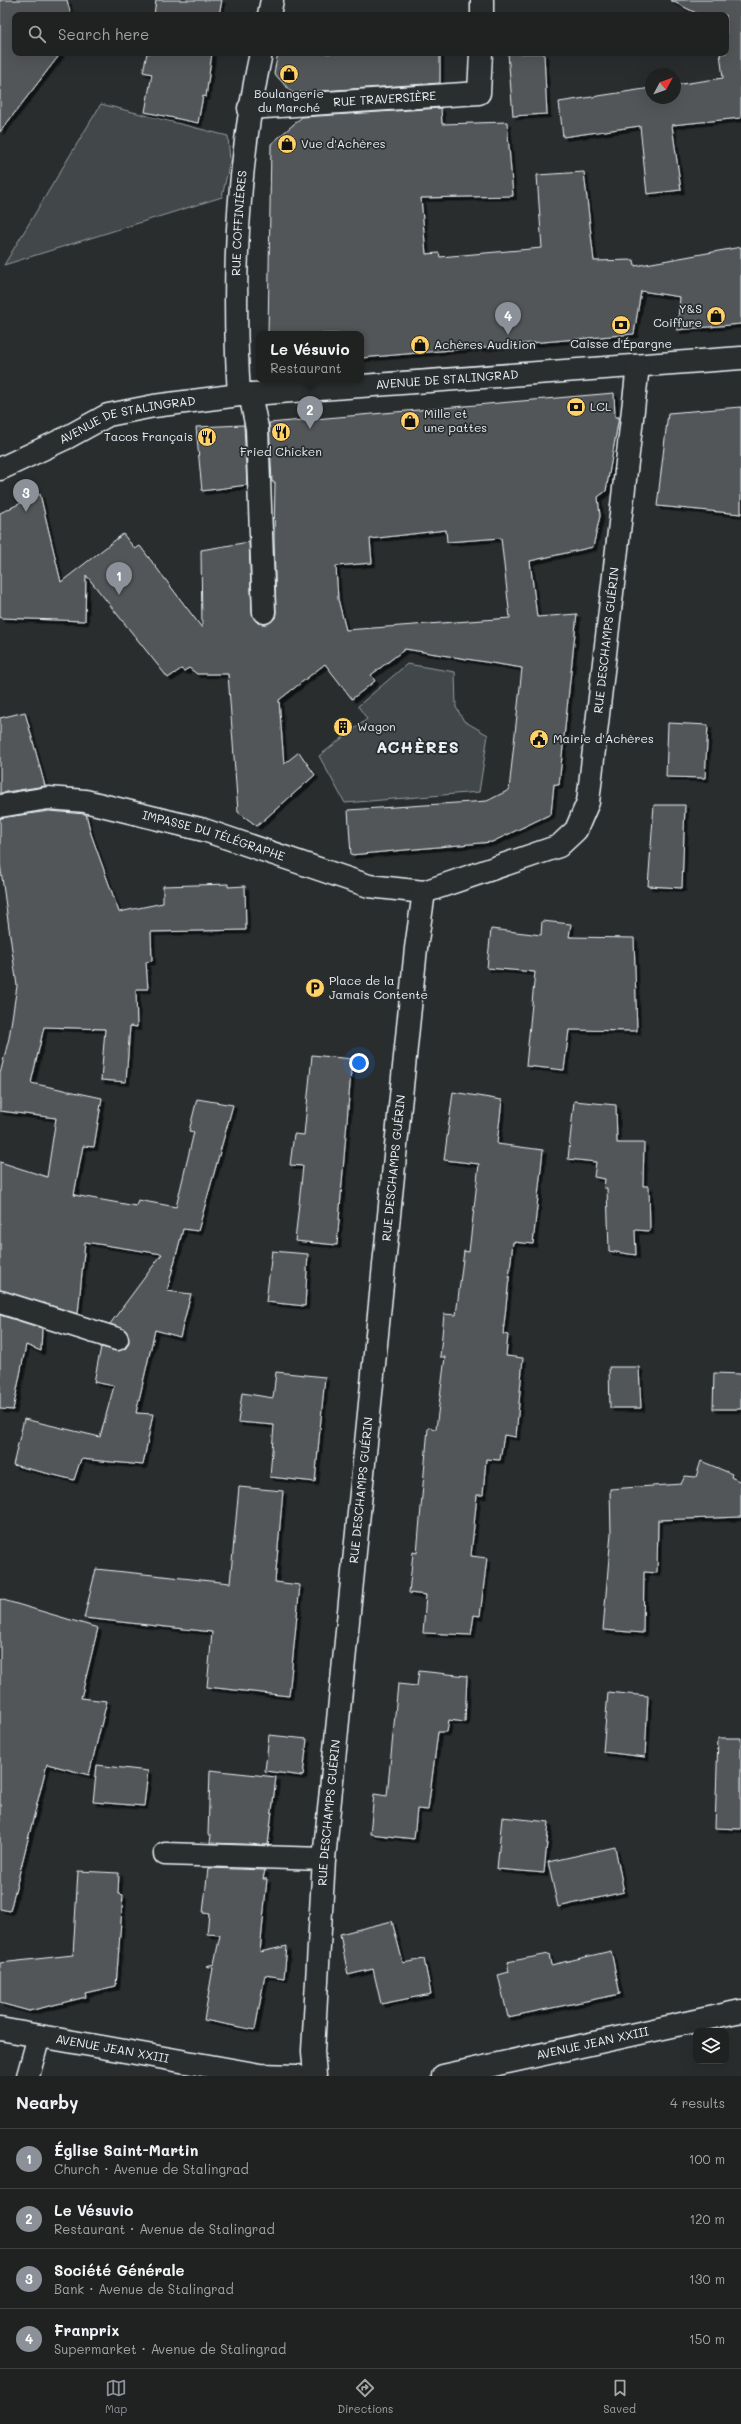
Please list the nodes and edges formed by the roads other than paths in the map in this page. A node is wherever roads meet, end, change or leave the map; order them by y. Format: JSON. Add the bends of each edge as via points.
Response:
{"nodes":[{"id":1,"x":272,"y":0,"type":"edge"},
{"id":2,"x":482,"y":0,"type":"edge"},
{"id":3,"x":270,"y":12,"type":"edge"},
{"id":4,"x":482,"y":12,"type":"edge"},
{"id":5,"x":260,"y":56,"type":"edge"},
{"id":6,"x":481,"y":56,"type":"edge"},
{"id":7,"x":249,"y":108,"type":"junction"},
{"id":8,"x":741,"y":358,"type":"edge"},
{"id":9,"x":638,"y":366,"type":"junction"},
{"id":10,"x":244,"y":394,"type":"junction"},
{"id":11,"x":0,"y":469,"type":"edge"},
{"id":12,"x":264,"y":612,"type":"dead end"},
{"id":13,"x":0,"y":806,"type":"edge"},
{"id":14,"x":424,"y":892,"type":"junction"},
{"id":15,"x":0,"y":1302,"type":"edge"},
{"id":16,"x":117,"y":1339,"type":"dead end"},
{"id":17,"x":165,"y":1854,"type":"dead end"},
{"id":18,"x":324,"y":1859,"type":"junction"},
{"id":19,"x":741,"y":2011,"type":"edge"},
{"id":20,"x":0,"y":2029,"type":"edge"},
{"id":21,"x":39,"y":2036,"type":"junction"},
{"id":22,"x":28,"y":2076,"type":"edge"},
{"id":23,"x":297,"y":2076,"type":"edge"},
{"id":24,"x":315,"y":2076,"type":"edge"},
{"id":25,"x":444,"y":2076,"type":"edge"}],
"edges":[{"from":1,"to":3,"type":"street"},
{"from":2,"to":4,"type":"street"},
{"from":5,"to":7,"type":"street","name":"RUE COFFINIÈRES"},
{"from":6,"to":7,"type":"street","name":"RUE TRAVERSIÈRE","via":[[479,93]]},
{"from":7,"to":10,"type":"street","name":"RUE COFFINIÈRES","via":[[241,192],[237,293]]},
{"from":8,"to":9,"type":"street","name":"AVENUE DE STALINGRAD"},
{"from":9,"to":10,"type":"street","name":"AVENUE DE STALINGRAD"},
{"from":9,"to":14,"type":"street","name":"RUE DESCHAMPS GUÉRIN","via":[[588,802],[576,830],[559,846]]},
{"from":10,"to":11,"type":"street","name":"AVENUE DE STALINGRAD","via":[[108,415]]},
{"from":10,"to":12,"type":"street","name":"RUE COFFINIÈRES","via":[[257,428]]},
{"from":13,"to":14,"type":"street","name":"IMPASSE DU TÉLÉGRAPHE","via":[[48,798],[85,801],[204,830],[369,886]]},
{"from":14,"to":18,"type":"street","name":"RUE DESCHAMPS GUÉRIN","via":[[416,948]]},
{"from":15,"to":16,"type":"street"},
{"from":17,"to":18,"type":"street"},
{"from":18,"to":24,"type":"street","name":"RUE DESCHAMPS GUÉRIN","via":[[314,2051]]},
{"from":19,"to":25,"type":"street","name":"AVENUE JEAN XXIII"},
{"from":20,"to":21,"type":"street","name":"AVENUE JEAN XXIII"},
{"from":21,"to":22,"type":"street"},
{"from":21,"to":23,"type":"street","name":"AVENUE JEAN XXIII","via":[[260,2075]]}]}
